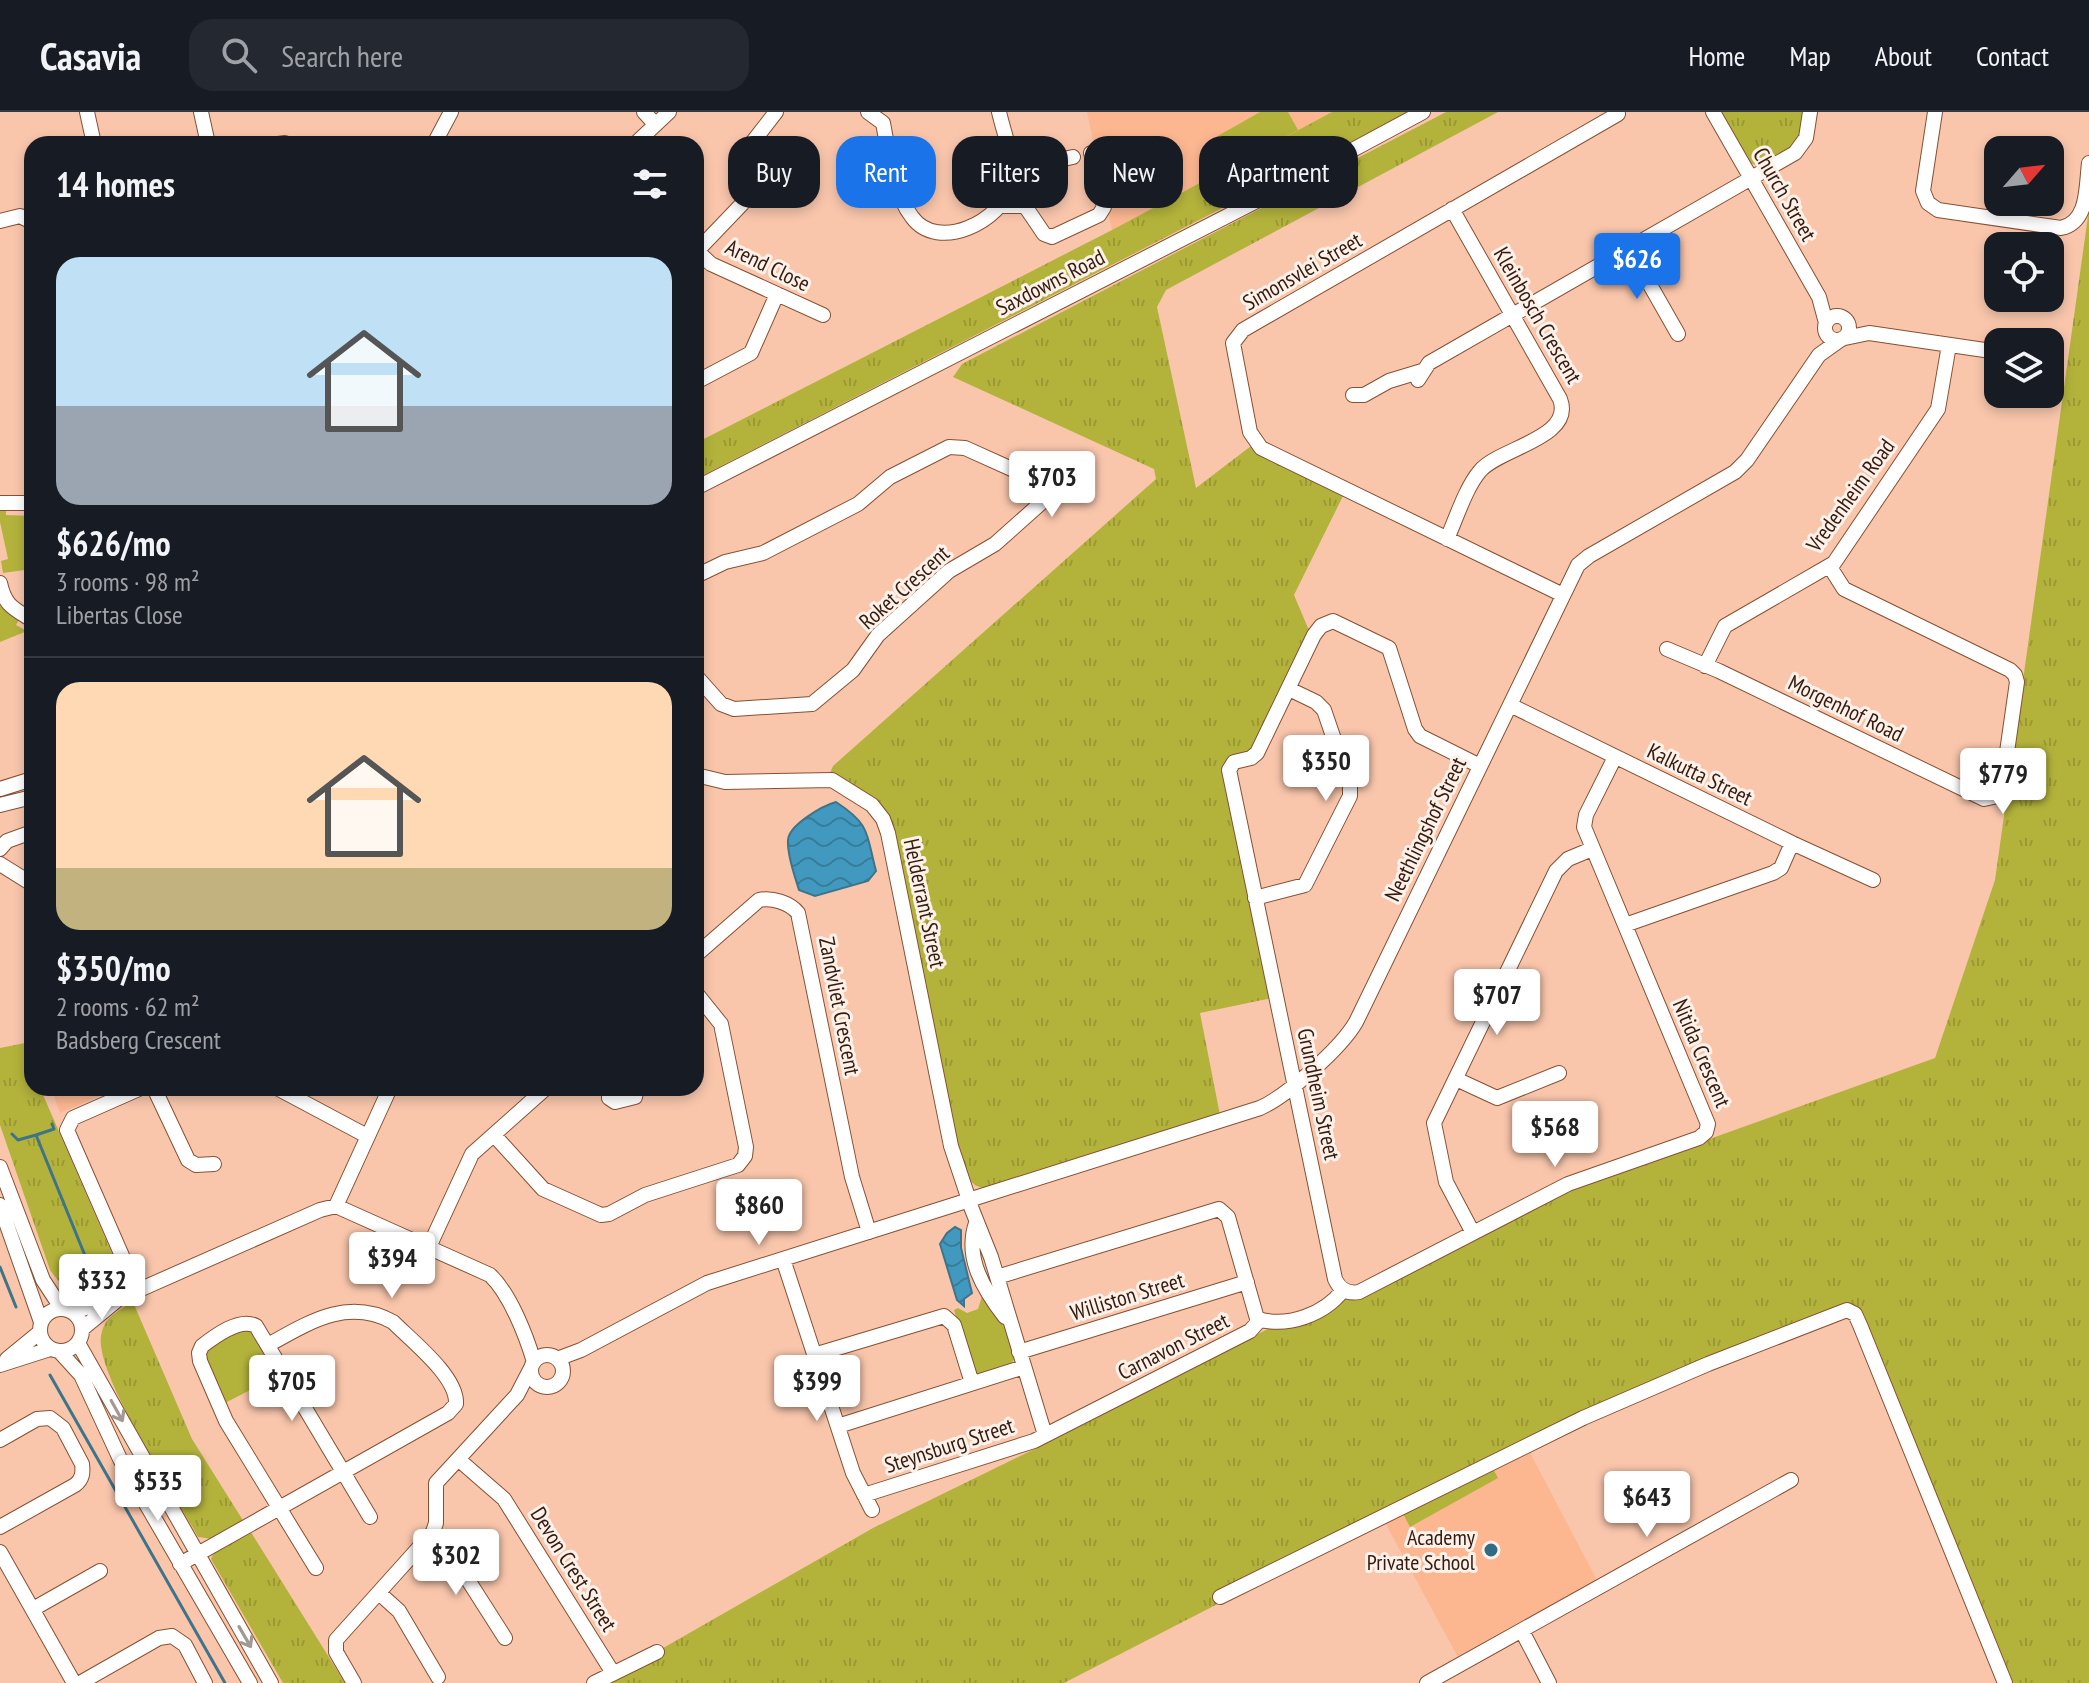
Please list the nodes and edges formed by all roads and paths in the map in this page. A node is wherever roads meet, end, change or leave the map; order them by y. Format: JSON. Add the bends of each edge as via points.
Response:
{"nodes":[{"id":1,"x":87,"y":112,"type":"edge"},
{"id":2,"x":201,"y":112,"type":"edge"},
{"id":3,"x":451,"y":112,"type":"edge"},
{"id":4,"x":644,"y":112,"type":"edge"},
{"id":5,"x":669,"y":112,"type":"edge"},
{"id":6,"x":776,"y":112,"type":"edge"},
{"id":7,"x":868,"y":112,"type":"edge"},
{"id":8,"x":999,"y":112,"type":"edge"},
{"id":9,"x":1423,"y":112,"type":"edge"},
{"id":10,"x":1713,"y":112,"type":"edge"},
{"id":11,"x":1810,"y":112,"type":"edge"},
{"id":12,"x":1935,"y":112,"type":"edge"},
{"id":13,"x":1618,"y":114,"type":"dead end"},
{"id":14,"x":887,"y":118,"type":"edge"},
{"id":15,"x":655,"y":124,"type":"junction"},
{"id":16,"x":92,"y":136,"type":"edge"},
{"id":17,"x":206,"y":136,"type":"edge"},
{"id":18,"x":438,"y":136,"type":"edge"},
{"id":19,"x":643,"y":136,"type":"edge"},
{"id":20,"x":1004,"y":136,"type":"edge"},
{"id":21,"x":1073,"y":157,"type":"dead end"},
{"id":22,"x":1068,"y":158,"type":"edge"},
{"id":23,"x":2089,"y":163,"type":"edge"},
{"id":24,"x":1751,"y":178,"type":"junction"},
{"id":25,"x":997,"y":208,"type":"edge"},
{"id":26,"x":1026,"y":208,"type":"edge"},
{"id":27,"x":1103,"y":208,"type":"edge"},
{"id":28,"x":1452,"y":209,"type":"junction"},
{"id":29,"x":24,"y":218,"type":"edge"},
{"id":30,"x":0,"y":221,"type":"edge"},
{"id":31,"x":704,"y":244,"type":"edge"},
{"id":32,"x":1629,"y":248,"type":"junction"},
{"id":33,"x":704,"y":258,"type":"edge"},
{"id":34,"x":777,"y":294,"type":"junction"},
{"id":35,"x":823,"y":315,"type":"dead end"},
{"id":36,"x":1513,"y":315,"type":"junction"},
{"id":37,"x":1834,"y":322,"type":"junction"},
{"id":38,"x":1869,"y":333,"type":"junction"},
{"id":39,"x":1678,"y":334,"type":"dead end"},
{"id":40,"x":1842,"y":339,"type":"junction"},
{"id":41,"x":1949,"y":345,"type":"junction"},
{"id":42,"x":1984,"y":350,"type":"edge"},
{"id":43,"x":1819,"y":355,"type":"junction"},
{"id":44,"x":704,"y":378,"type":"edge"},
{"id":45,"x":1353,"y":395,"type":"dead end"},
{"id":46,"x":704,"y":484,"type":"edge"},
{"id":47,"x":0,"y":503,"type":"edge"},
{"id":48,"x":24,"y":503,"type":"edge"},
{"id":49,"x":1447,"y":539,"type":"junction"},
{"id":50,"x":1830,"y":567,"type":"junction"},
{"id":51,"x":704,"y":572,"type":"edge"},
{"id":52,"x":0,"y":583,"type":"edge"},
{"id":53,"x":1563,"y":595,"type":"junction"},
{"id":54,"x":2,"y":599,"type":"edge"},
{"id":55,"x":24,"y":615,"type":"edge"},
{"id":56,"x":1667,"y":649,"type":"dead end"},
{"id":57,"x":1705,"y":666,"type":"junction"},
{"id":58,"x":704,"y":685,"type":"edge"},
{"id":59,"x":1289,"y":689,"type":"junction"},
{"id":60,"x":1510,"y":705,"type":"junction"},
{"id":61,"x":1615,"y":757,"type":"junction"},
{"id":62,"x":1480,"y":766,"type":"junction"},
{"id":63,"x":704,"y":777,"type":"edge"},
{"id":64,"x":24,"y":782,"type":"edge"},
{"id":65,"x":0,"y":789,"type":"edge"},
{"id":66,"x":24,"y":799,"type":"edge"},
{"id":67,"x":0,"y":805,"type":"edge"},
{"id":68,"x":24,"y":835,"type":"edge"},
{"id":69,"x":1792,"y":843,"type":"junction"},
{"id":70,"x":0,"y":849,"type":"edge"},
{"id":71,"x":1592,"y":849,"type":"junction"},
{"id":72,"x":0,"y":864,"type":"edge"},
{"id":73,"x":24,"y":879,"type":"edge"},
{"id":74,"x":1873,"y":880,"type":"dead end"},
{"id":75,"x":1255,"y":898,"type":"junction"},
{"id":76,"x":1625,"y":925,"type":"junction"},
{"id":77,"x":704,"y":948,"type":"edge"},
{"id":78,"x":704,"y":1003,"type":"edge"},
{"id":79,"x":1559,"y":1073,"type":"dead end"},
{"id":80,"x":1456,"y":1079,"type":"junction"},
{"id":81,"x":1294,"y":1084,"type":"junction"},
{"id":82,"x":123,"y":1096,"type":"edge"},
{"id":83,"x":158,"y":1096,"type":"edge"},
{"id":84,"x":292,"y":1096,"type":"edge"},
{"id":85,"x":385,"y":1096,"type":"edge"},
{"id":86,"x":537,"y":1096,"type":"edge"},
{"id":87,"x":609,"y":1096,"type":"edge"},
{"id":88,"x":635,"y":1096,"type":"edge"},
{"id":89,"x":494,"y":1135,"type":"junction"},
{"id":90,"x":367,"y":1136,"type":"junction"},
{"id":91,"x":214,"y":1164,"type":"dead end"},
{"id":92,"x":0,"y":1167,"type":"edge"},
{"id":93,"x":969,"y":1201,"type":"junction"},
{"id":94,"x":0,"y":1205,"type":"edge"},
{"id":95,"x":336,"y":1206,"type":"junction"},
{"id":96,"x":869,"y":1232,"type":"junction"},
{"id":97,"x":1473,"y":1233,"type":"junction"},
{"id":98,"x":978,"y":1244,"type":"junction"},
{"id":99,"x":429,"y":1247,"type":"junction"},
{"id":100,"x":783,"y":1259,"type":"junction"},
{"id":101,"x":997,"y":1277,"type":"junction"},
{"id":102,"x":1247,"y":1282,"type":"junction"},
{"id":103,"x":1343,"y":1290,"type":"junction"},
{"id":104,"x":130,"y":1293,"type":"junction"},
{"id":105,"x":67,"y":1310,"type":"junction"},
{"id":106,"x":1258,"y":1319,"type":"junction"},
{"id":107,"x":40,"y":1327,"type":"junction"},
{"id":108,"x":1012,"y":1327,"type":"junction"},
{"id":109,"x":526,"y":1335,"type":"junction"},
{"id":110,"x":80,"y":1336,"type":"junction"},
{"id":111,"x":268,"y":1345,"type":"junction"},
{"id":112,"x":581,"y":1350,"type":"junction"},
{"id":113,"x":55,"y":1351,"type":"junction"},
{"id":114,"x":814,"y":1355,"type":"junction"},
{"id":115,"x":553,"y":1357,"type":"junction"},
{"id":116,"x":1022,"y":1359,"type":"junction"},
{"id":117,"x":0,"y":1365,"type":"edge"},
{"id":118,"x":533,"y":1365,"type":"junction"},
{"id":119,"x":562,"y":1374,"type":"junction"},
{"id":120,"x":972,"y":1383,"type":"junction"},
{"id":121,"x":543,"y":1387,"type":"junction"},
{"id":122,"x":517,"y":1395,"type":"junction"},
{"id":123,"x":838,"y":1426,"type":"junction"},
{"id":124,"x":1045,"y":1435,"type":"junction"},
{"id":125,"x":0,"y":1440,"type":"edge"},
{"id":126,"x":458,"y":1459,"type":"junction"},
{"id":127,"x":343,"y":1472,"type":"junction"},
{"id":128,"x":1791,"y":1480,"type":"dead end"},
{"id":129,"x":864,"y":1495,"type":"junction"},
{"id":130,"x":279,"y":1507,"type":"junction"},
{"id":131,"x":872,"y":1510,"type":"dead end"},
{"id":132,"x":370,"y":1517,"type":"dead end"},
{"id":133,"x":0,"y":1527,"type":"edge"},
{"id":134,"x":430,"y":1536,"type":"junction"},
{"id":135,"x":0,"y":1552,"type":"edge"},
{"id":136,"x":198,"y":1554,"type":"junction"},
{"id":137,"x":180,"y":1564,"type":"junction"},
{"id":138,"x":316,"y":1568,"type":"dead end"},
{"id":139,"x":100,"y":1571,"type":"dead end"},
{"id":140,"x":379,"y":1593,"type":"junction"},
{"id":141,"x":1220,"y":1597,"type":"dead end"},
{"id":142,"x":33,"y":1609,"type":"junction"},
{"id":143,"x":1522,"y":1631,"type":"junction"},
{"id":144,"x":505,"y":1638,"type":"dead end"},
{"id":145,"x":657,"y":1652,"type":"dead end"},
{"id":146,"x":613,"y":1673,"type":"junction"},
{"id":147,"x":438,"y":1677,"type":"dead end"},
{"id":148,"x":77,"y":1683,"type":"edge"},
{"id":149,"x":205,"y":1683,"type":"edge"},
{"id":150,"x":250,"y":1683,"type":"edge"},
{"id":151,"x":271,"y":1683,"type":"edge"},
{"id":152,"x":354,"y":1683,"type":"edge"},
{"id":153,"x":594,"y":1683,"type":"edge"},
{"id":154,"x":1427,"y":1683,"type":"edge"},
{"id":155,"x":1549,"y":1683,"type":"edge"},
{"id":156,"x":2005,"y":1683,"type":"edge"}],
"edges":[{"from":1,"to":16,"type":"street"},
{"from":2,"to":17,"type":"street"},
{"from":3,"to":18,"type":"street"},
{"from":4,"to":15,"type":"street"},
{"from":5,"to":15,"type":"street"},
{"from":6,"to":31,"type":"street","via":[[750,145],[742,204]]},
{"from":7,"to":14,"type":"street"},
{"from":8,"to":20,"type":"street"},
{"from":9,"to":46,"type":"street","name":"Saxdowns Road"},
{"from":10,"to":24,"type":"street","name":"Church Street"},
{"from":11,"to":24,"type":"street","via":[[1799,150]]},
{"from":12,"to":23,"type":"street","via":[[1923,191],[1938,210],[2070,226],[2082,211]]},
{"from":13,"to":28,"type":"street","name":"Simonsvlei Street"},
{"from":14,"to":25,"type":"street","via":[[898,192],[922,227],[935,233],[962,230]]},
{"from":15,"to":19,"type":"street"},
{"from":21,"to":22,"type":"street"},
{"from":24,"to":32,"type":"street"},
{"from":24,"to":37,"type":"street","name":"Church Street"},
{"from":26,"to":27,"type":"street","via":[[1044,234],[1052,237]]},
{"from":28,"to":36,"type":"street","name":"Kleinbosch Crescent"},
{"from":28,"to":49,"type":"street","name":"Simonsvlei Street","via":[[1243,330],[1233,348],[1257,445]]},
{"from":29,"to":30,"type":"street"},
{"from":32,"to":36,"type":"street"},
{"from":32,"to":39,"type":"street"},
{"from":33,"to":34,"type":"street","name":"Arend Close"},
{"from":34,"to":35,"type":"street","name":"Arend Close"},
{"from":34,"to":44,"type":"street","via":[[751,353]]},
{"from":36,"to":45,"type":"street","via":[[1429,363],[1420,376]]},
{"from":36,"to":49,"type":"street","name":"Kleinbosch Crescent","via":[[1560,399],[1563,415],[1552,429],[1481,470]]},
{"from":37,"to":38,"type":"street"},
{"from":37,"to":40,"type":"street","via":[[1849,333]]},
{"from":37,"to":40,"type":"street","via":[[1830,338]]},
{"from":37,"to":43,"type":"street"},
{"from":38,"to":40,"type":"street"},
{"from":38,"to":41,"type":"street"},
{"from":40,"to":43,"type":"street"},
{"from":41,"to":42,"type":"street"},
{"from":41,"to":50,"type":"street","name":"Vredenheim Road","via":[[1938,409]]},
{"from":43,"to":53,"type":"street","name":"Neethlingshof Street","via":[[1742,465],[1585,558]]},
{"from":47,"to":48,"type":"street"},
{"from":49,"to":53,"type":"street","name":"Simonsvlei Street"},
{"from":50,"to":57,"type":"street","name":"Vredenheim Road","via":[[1725,626]]},
{"from":50,"to":57,"type":"street","name":"Morgenhof Road","via":[[1844,589],[2015,675],[1998,796],[1984,799]]},
{"from":51,"to":58,"type":"street","name":"Roket Crescent","via":[[763,553],[858,504],[890,477],[949,447],[965,448],[1036,480],[1044,491],[1041,503],[988,549],[949,571],[812,704],[734,709],[721,704]]},
{"from":52,"to":54,"type":"street"},
{"from":53,"to":60,"type":"street","name":"Neethlingshof Street"},
{"from":54,"to":55,"type":"street"},
{"from":56,"to":57,"type":"street","name":"Morgenhof Road"},
{"from":59,"to":62,"type":"street","via":[[1318,629],[1330,622],[1339,624],[1389,648],[1420,736]]},
{"from":59,"to":75,"type":"street","name":"Grundheim Street","via":[[1257,753],[1232,765],[1229,774]]},
{"from":59,"to":75,"type":"street","via":[[1324,710],[1350,792],[1309,881],[1298,889]]},
{"from":60,"to":61,"type":"street","name":"Kalkutta Street"},
{"from":60,"to":62,"type":"street","name":"Neethlingshof Street"},
{"from":61,"to":69,"type":"street","name":"Kalkutta Street"},
{"from":61,"to":71,"type":"street","name":"Nitida Crescent","via":[[1584,818]]},
{"from":62,"to":81,"type":"street","name":"Neethlingshof Street","via":[[1349,1034]]},
{"from":63,"to":93,"type":"street","name":"Helderrant Street","via":[[725,782],[832,780],[864,799],[883,819],[951,1146]]},
{"from":64,"to":65,"type":"street"},
{"from":66,"to":67,"type":"street"},
{"from":68,"to":70,"type":"street"},
{"from":69,"to":74,"type":"street","name":"Kalkutta Street"},
{"from":69,"to":76,"type":"street","via":[[1781,868],[1773,873]]},
{"from":71,"to":76,"type":"street","name":"Nitida Crescent"},
{"from":71,"to":80,"type":"street","via":[[1556,871]]},
{"from":72,"to":73,"type":"street"},
{"from":75,"to":81,"type":"street","name":"Grundheim Street"},
{"from":76,"to":97,"type":"street","name":"Nitida Crescent","via":[[1708,1124],[1706,1132],[1568,1184]]},
{"from":77,"to":96,"type":"street","name":"Zandvliet Crescent","via":[[759,900],[789,905],[798,913],[852,1177]]},
{"from":78,"to":89,"type":"street","via":[[721,1024],[746,1147],[738,1165],[641,1196],[601,1215],[543,1189]]},
{"from":79,"to":80,"type":"street","via":[[1497,1098]]},
{"from":80,"to":97,"type":"street","via":[[1434,1128],[1446,1182]]},
{"from":81,"to":93,"type":"street","name":"Neethlingshof Street","via":[[1260,1108]]},
{"from":81,"to":103,"type":"street","name":"Grundheim Street","via":[[1335,1279]]},
{"from":82,"to":104,"type":"street","via":[[73,1118],[67,1130]]},
{"from":83,"to":91,"type":"street","via":[[188,1160]]},
{"from":84,"to":90,"type":"street"},
{"from":85,"to":90,"type":"street"},
{"from":86,"to":89,"type":"street"},
{"from":87,"to":88,"type":"street","via":[[615,1102]]},
{"from":89,"to":99,"type":"street","via":[[468,1159]]},
{"from":90,"to":95,"type":"street"},
{"from":92,"to":105,"type":"street","via":[[43,1280]]},
{"from":93,"to":96,"type":"street","name":"Neethlingshof Street"},
{"from":93,"to":98,"type":"street","name":"Helderrant Street"},
{"from":94,"to":107,"type":"street"},
{"from":95,"to":99,"type":"street"},
{"from":95,"to":104,"type":"street"},
{"from":96,"to":100,"type":"street","name":"Neethlingshof Street"},
{"from":97,"to":103,"type":"street","via":[[1359,1292]]},
{"from":98,"to":101,"type":"street"},
{"from":98,"to":108,"type":"street","via":[[984,1289]]},
{"from":99,"to":109,"type":"street","via":[[493,1277]]},
{"from":100,"to":112,"type":"street","name":"Neethlingshof Street","via":[[700,1286]]},
{"from":100,"to":114,"type":"street"},
{"from":101,"to":102,"type":"street","name":"Carnavon Street","via":[[1216,1208],[1228,1217]]},
{"from":101,"to":108,"type":"street"},
{"from":102,"to":106,"type":"street","name":"Carnavon Street"},
{"from":102,"to":116,"type":"street","name":"Williston Street"},
{"from":103,"to":106,"type":"street","via":[[1335,1301],[1289,1322]]},
{"from":104,"to":105,"type":"street"},
{"from":104,"to":110,"type":"street"},
{"from":105,"to":107,"type":"street","via":[[52,1311]]},
{"from":105,"to":110,"type":"street","via":[[79,1319]]},
{"from":106,"to":124,"type":"street","name":"Carnavon Street","via":[[1250,1331]]},
{"from":107,"to":113,"type":"street","via":[[43,1342]]},
{"from":107,"to":117,"type":"street"},
{"from":108,"to":116,"type":"street"},
{"from":109,"to":115,"type":"street"},
{"from":109,"to":118,"type":"street"},
{"from":110,"to":113,"type":"street","via":[[70,1350]]},
{"from":110,"to":136,"type":"street","one_way":true},
{"from":111,"to":127,"type":"street"},
{"from":111,"to":127,"type":"street","via":[[336,1312],[386,1318],[442,1370],[455,1392],[456,1404],[448,1413]]},
{"from":111,"to":130,"type":"street","via":[[259,1329],[240,1324],[202,1346],[200,1361],[226,1421]]},
{"from":112,"to":115,"type":"street","name":"Neethlingshof Street"},
{"from":112,"to":119,"type":"street","name":"Neethlingshof Street"},
{"from":113,"to":117,"type":"street"},
{"from":113,"to":137,"type":"street","via":[[81,1375],[120,1459]]},
{"from":114,"to":120,"type":"street","via":[[944,1316],[954,1325]]},
{"from":114,"to":123,"type":"street"},
{"from":115,"to":118,"type":"street"},
{"from":115,"to":119,"type":"street"},
{"from":116,"to":120,"type":"street","name":"Williston Street"},
{"from":116,"to":124,"type":"street"},
{"from":118,"to":121,"type":"street","via":[[536,1383]]},
{"from":118,"to":122,"type":"street"},
{"from":119,"to":121,"type":"street","via":[[556,1384]]},
{"from":120,"to":123,"type":"street","name":"Williston Street"},
{"from":121,"to":122,"type":"street"},
{"from":122,"to":126,"type":"street"},
{"from":123,"to":129,"type":"street"},
{"from":124,"to":129,"type":"street","name":"Steynsburg Street"},
{"from":125,"to":133,"type":"street","via":[[37,1419],[50,1418],[63,1428],[83,1470],[75,1485]]},
{"from":126,"to":134,"type":"street","via":[[435,1486],[436,1523]]},
{"from":126,"to":146,"type":"street","name":"Devon Crest Street","via":[[504,1499]]},
{"from":127,"to":130,"type":"street"},
{"from":127,"to":132,"type":"street"},
{"from":128,"to":143,"type":"street"},
{"from":129,"to":131,"type":"street"},
{"from":130,"to":136,"type":"street"},
{"from":130,"to":138,"type":"street"},
{"from":134,"to":140,"type":"street"},
{"from":134,"to":144,"type":"street","via":[[458,1563]]},
{"from":135,"to":142,"type":"street"},
{"from":136,"to":137,"type":"street"},
{"from":136,"to":151,"type":"street","one_way":true},
{"from":137,"to":150,"type":"street"},
{"from":139,"to":142,"type":"street"},
{"from":140,"to":147,"type":"street","via":[[399,1611]]},
{"from":140,"to":152,"type":"street","via":[[336,1640],[336,1652]]},
{"from":141,"to":156,"type":"street","via":[[1583,1418],[1847,1310],[1857,1318]]},
{"from":142,"to":148,"type":"street"},
{"from":143,"to":154,"type":"street"},
{"from":143,"to":155,"type":"street"},
{"from":145,"to":146,"type":"street"},
{"from":146,"to":153,"type":"street"},
{"from":148,"to":149,"type":"street","via":[[172,1636],[185,1645]]}]}
